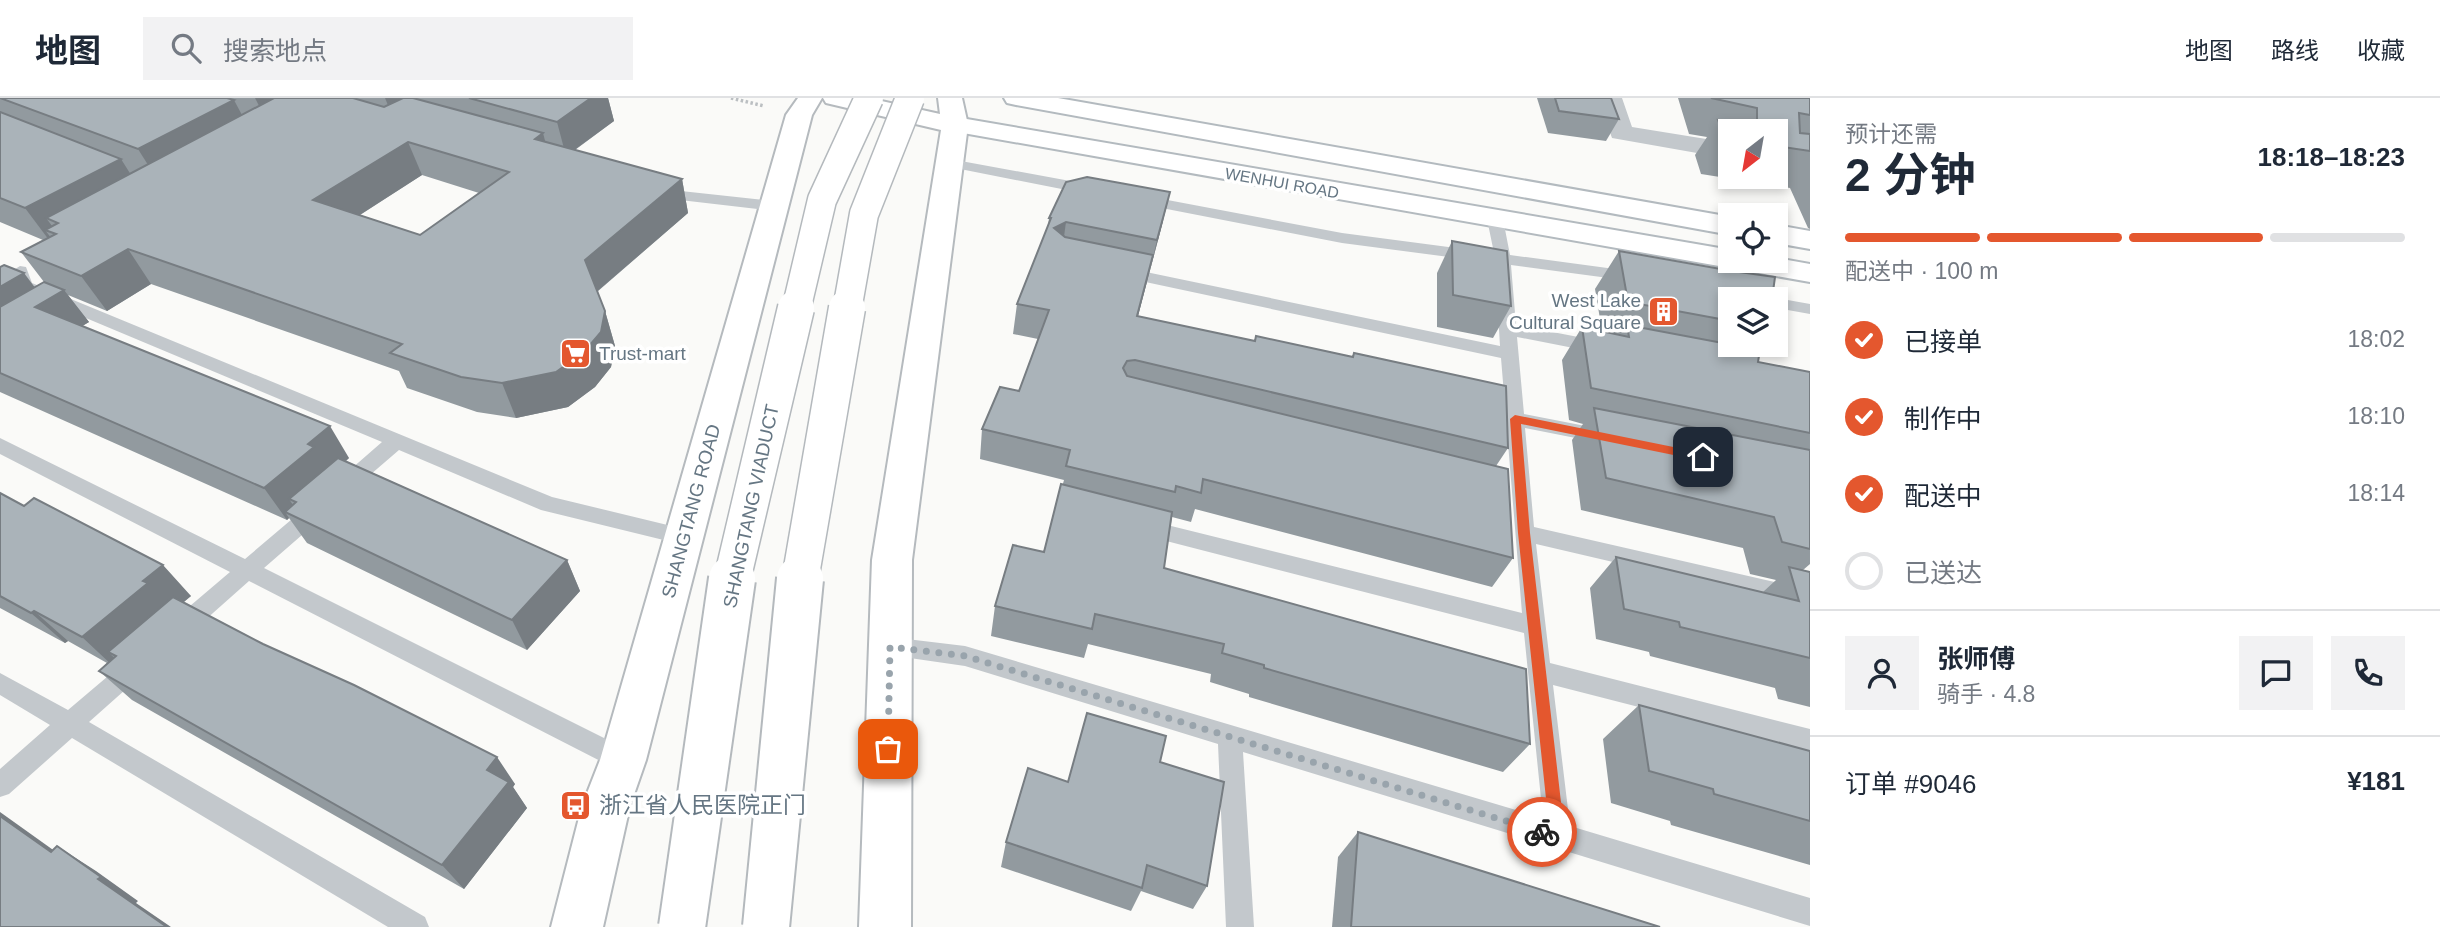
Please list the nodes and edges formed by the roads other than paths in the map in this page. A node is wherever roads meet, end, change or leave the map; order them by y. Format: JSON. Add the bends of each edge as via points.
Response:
{"nodes":[{"id":1,"x":810,"y":98,"type":"edge"},
{"id":2,"x":835,"y":98,"type":"edge"},
{"id":3,"x":869,"y":98,"type":"edge"},
{"id":4,"x":910,"y":98,"type":"edge"},
{"id":5,"x":1016,"y":98,"type":"edge"},
{"id":6,"x":1610,"y":98,"type":"edge"},
{"id":7,"x":953,"y":111,"type":"edge"},
{"id":8,"x":1718,"y":149,"type":"edge"},
{"id":9,"x":950,"y":163,"type":"junction"},
{"id":10,"x":641,"y":184,"type":"edge"},
{"id":11,"x":774,"y":206,"type":"junction"},
{"id":12,"x":1495,"y":219,"type":"junction"},
{"id":13,"x":1718,"y":224,"type":"edge"},
{"id":14,"x":1788,"y":236,"type":"edge"},
{"id":15,"x":1810,"y":240,"type":"edge"},
{"id":16,"x":1718,"y":257,"type":"edge"},
{"id":17,"x":1503,"y":258,"type":"junction"},
{"id":18,"x":20,"y":267,"type":"edge"},
{"id":19,"x":1102,"y":268,"type":"edge"},
{"id":20,"x":1788,"y":269,"type":"edge"},
{"id":21,"x":1810,"y":273,"type":"edge"},
{"id":22,"x":1651,"y":280,"type":"edge"},
{"id":23,"x":68,"y":304,"type":"junction"},
{"id":24,"x":1788,"y":305,"type":"edge"},
{"id":25,"x":1810,"y":309,"type":"edge"},
{"id":26,"x":45,"y":318,"type":"edge"},
{"id":27,"x":1508,"y":329,"type":"junction"},
{"id":28,"x":1618,"y":351,"type":"edge"},
{"id":29,"x":1510,"y":354,"type":"junction"},
{"id":30,"x":1515,"y":419,"type":"junction"},
{"id":31,"x":396,"y":441,"type":"junction"},
{"id":32,"x":1622,"y":441,"type":"edge"},
{"id":33,"x":0,"y":445,"type":"edge"},
{"id":34,"x":1494,"y":490,"type":"edge"},
{"id":35,"x":1522,"y":497,"type":"junction"},
{"id":36,"x":1118,"y":521,"type":"edge"},
{"id":37,"x":1524,"y":533,"type":"junction"},
{"id":38,"x":684,"y":537,"type":"junction"},
{"id":39,"x":247,"y":570,"type":"junction"},
{"id":40,"x":1810,"y":599,"type":"edge"},
{"id":41,"x":1535,"y":626,"type":"junction"},
{"id":42,"x":890,"y":647,"type":"junction"},
{"id":43,"x":1539,"y":671,"type":"junction"},
{"id":44,"x":0,"y":683,"type":"edge"},
{"id":45,"x":70,"y":724,"type":"junction"},
{"id":46,"x":1230,"y":737,"type":"junction"},
{"id":47,"x":1810,"y":740,"type":"edge"},
{"id":48,"x":623,"y":760,"type":"junction"},
{"id":49,"x":0,"y":785,"type":"edge"},
{"id":50,"x":1558,"y":837,"type":"junction"},
{"id":51,"x":1810,"y":912,"type":"edge"},
{"id":52,"x":415,"y":927,"type":"edge"},
{"id":53,"x":577,"y":927,"type":"edge"},
{"id":54,"x":682,"y":927,"type":"edge"},
{"id":55,"x":766,"y":927,"type":"edge"},
{"id":56,"x":885,"y":927,"type":"edge"},
{"id":57,"x":1240,"y":927,"type":"edge"}],
"edges":[{"from":1,"to":11,"type":"main road","name":"SHANGTANG ROAD","via":[[799,115]]},
{"from":2,"to":7,"type":"main road","name":"WENHUI ROAD"},
{"from":3,"to":54,"type":"main road","name":"SHANGTANG VIADUCT","bridge":true,"via":[[822,200],[732,580]]},
{"from":4,"to":55,"type":"main road","bridge":true,"via":[[864,214],[799,584]]},
{"from":5,"to":13,"type":"main road","name":"WENHUI ROAD"},
{"from":6,"to":8,"type":"street","via":[[1622,133]]},
{"from":7,"to":9,"type":"main road"},
{"from":7,"to":12,"type":"main road","name":"WENHUI ROAD"},
{"from":9,"to":17,"type":"lane","via":[[1342,239]]},
{"from":9,"to":42,"type":"main road","via":[[892,560]]},
{"from":10,"to":11,"type":"lane","via":[[680,195]]},
{"from":11,"to":38,"type":"main road","name":"SHANGTANG ROAD"},
{"from":12,"to":16,"type":"main road","name":"WENHUI ROAD"},
{"from":12,"to":17,"type":"lane"},
{"from":14,"to":15,"type":"main road"},
{"from":17,"to":22,"type":"lane"},
{"from":17,"to":27,"type":"lane"},
{"from":18,"to":23,"type":"lane","via":[[25,286]]},
{"from":19,"to":29,"type":"lane"},
{"from":20,"to":21,"type":"main road"},
{"from":23,"to":26,"type":"lane"},
{"from":23,"to":31,"type":"lane"},
{"from":24,"to":25,"type":"lane"},
{"from":27,"to":28,"type":"lane"},
{"from":27,"to":29,"type":"lane"},
{"from":29,"to":30,"type":"lane"},
{"from":30,"to":32,"type":"lane"},
{"from":30,"to":35,"type":"lane"},
{"from":31,"to":38,"type":"lane","via":[[548,504]]},
{"from":31,"to":39,"type":"lane"},
{"from":33,"to":39,"type":"lane"},
{"from":34,"to":35,"type":"lane"},
{"from":35,"to":37,"type":"lane"},
{"from":36,"to":41,"type":"lane"},
{"from":37,"to":40,"type":"lane"},
{"from":37,"to":41,"type":"lane"},
{"from":38,"to":48,"type":"main road","name":"SHANGTANG ROAD"},
{"from":39,"to":45,"type":"lane"},
{"from":39,"to":48,"type":"lane"},
{"from":41,"to":43,"type":"lane"},
{"from":42,"to":46,"type":"lane","via":[[965,656]]},
{"from":42,"to":56,"type":"main road"},
{"from":43,"to":47,"type":"lane"},
{"from":43,"to":50,"type":"lane"},
{"from":44,"to":45,"type":"lane"},
{"from":45,"to":49,"type":"lane"},
{"from":45,"to":52,"type":"lane"},
{"from":46,"to":50,"type":"lane"},
{"from":46,"to":57,"type":"lane"},
{"from":48,"to":53,"type":"main road","name":"SHANGTANG ROAD","via":[[606,806]]},
{"from":50,"to":51,"type":"lane"}]}
